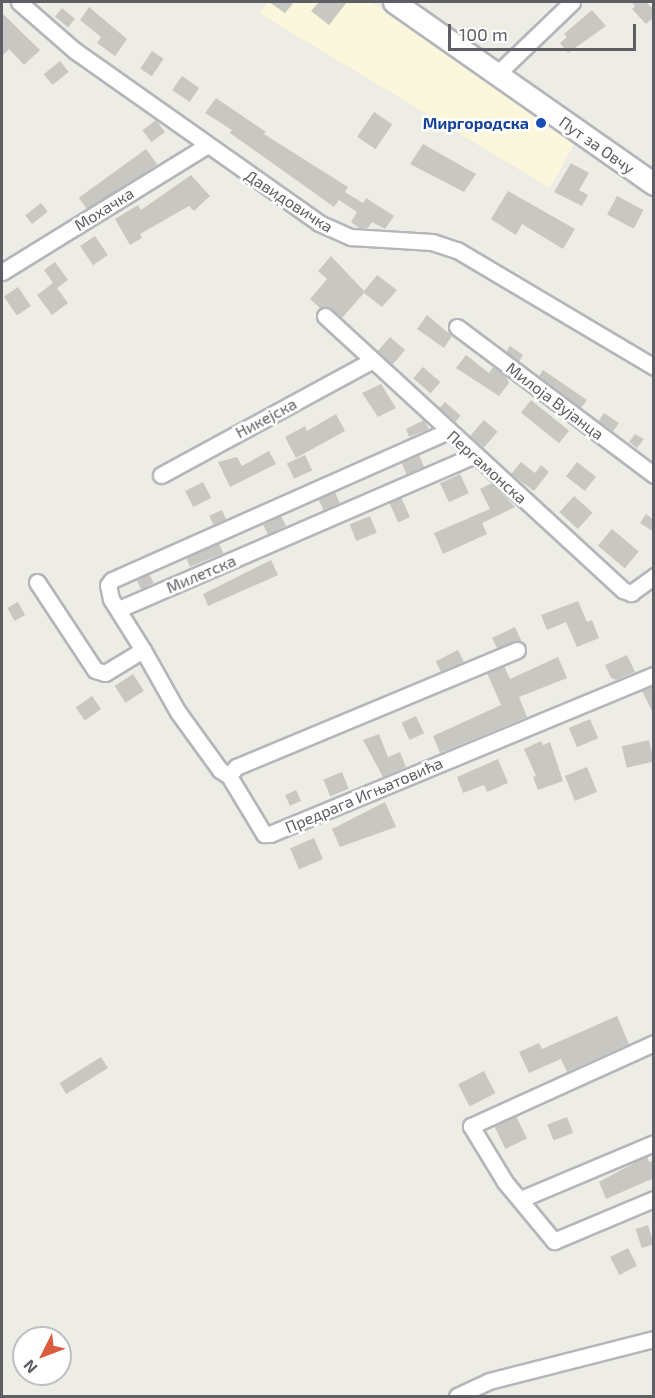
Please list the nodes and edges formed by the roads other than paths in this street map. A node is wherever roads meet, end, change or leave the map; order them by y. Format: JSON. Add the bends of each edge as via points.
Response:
{"nodes":[{"id":1,"x":19,"y":2,"type":"edge"},
{"id":2,"x":394,"y":2,"type":"edge"},
{"id":3,"x":572,"y":2,"type":"edge"},
{"id":4,"x":497,"y":74,"type":"junction"},
{"id":5,"x":206,"y":146,"type":"junction"},
{"id":6,"x":654,"y":184,"type":"edge"},
{"id":7,"x":2,"y":272,"type":"edge"},
{"id":8,"x":325,"y":316,"type":"dead end"},
{"id":9,"x":457,"y":327,"type":"dead end"},
{"id":10,"x":371,"y":361,"type":"junction"},
{"id":11,"x":654,"y":367,"type":"edge"},
{"id":12,"x":448,"y":431,"type":"junction"},
{"id":13,"x":475,"y":455,"type":"junction"},
{"id":14,"x":160,"y":475,"type":"dead end"},
{"id":15,"x":654,"y":475,"type":"edge"},
{"id":16,"x":654,"y":576,"type":"edge"},
{"id":17,"x":37,"y":582,"type":"dead end"},
{"id":18,"x":119,"y":609,"type":"junction"},
{"id":19,"x":143,"y":650,"type":"junction"},
{"id":20,"x":517,"y":650,"type":"dead end"},
{"id":21,"x":654,"y":675,"type":"edge"},
{"id":22,"x":229,"y":776,"type":"junction"},
{"id":23,"x":654,"y":1043,"type":"edge"},
{"id":24,"x":654,"y":1143,"type":"edge"},
{"id":25,"x":521,"y":1199,"type":"junction"},
{"id":26,"x":654,"y":1199,"type":"edge"},
{"id":27,"x":654,"y":1339,"type":"edge"},
{"id":28,"x":461,"y":1396,"type":"edge"}],
"edges":[{"from":1,"to":5,"type":"street","name":"Давидовичка","via":[[74,50]]},
{"from":2,"to":4,"type":"street","name":"Пут за Овчу"},
{"from":3,"to":4,"type":"street"},
{"from":4,"to":6,"type":"street","name":"Пут за Овчу"},
{"from":5,"to":7,"type":"street","name":"Мохачка"},
{"from":5,"to":11,"type":"street","name":"Давидовичка","via":[[338,233],[432,242],[457,250]]},
{"from":8,"to":10,"type":"street","name":"Пергамонска"},
{"from":9,"to":15,"type":"street","name":"Милоја Вујанца"},
{"from":10,"to":12,"type":"street","name":"Пергамонска"},
{"from":10,"to":14,"type":"street","name":"Никејска"},
{"from":12,"to":13,"type":"street","name":"Пергамонска"},
{"from":12,"to":18,"type":"street","via":[[112,580],[108,592]]},
{"from":13,"to":16,"type":"street","name":"Пергамонска","via":[[622,590],[631,593]]},
{"from":13,"to":18,"type":"street","name":"Милетска"},
{"from":17,"to":19,"type":"street","via":[[100,673],[112,670]]},
{"from":18,"to":19,"type":"street"},
{"from":19,"to":22,"type":"street","via":[[178,712],[220,770]]},
{"from":20,"to":22,"type":"street","via":[[236,767]]},
{"from":21,"to":22,"type":"street","name":"Предрага Игњатовића","via":[[270,834],[264,834]]},
{"from":23,"to":25,"type":"street","via":[[472,1122],[472,1133]]},
{"from":24,"to":25,"type":"street"},
{"from":25,"to":26,"type":"street","via":[[542,1231],[554,1241]]},
{"from":27,"to":28,"type":"street","via":[[489,1381]]}]}
